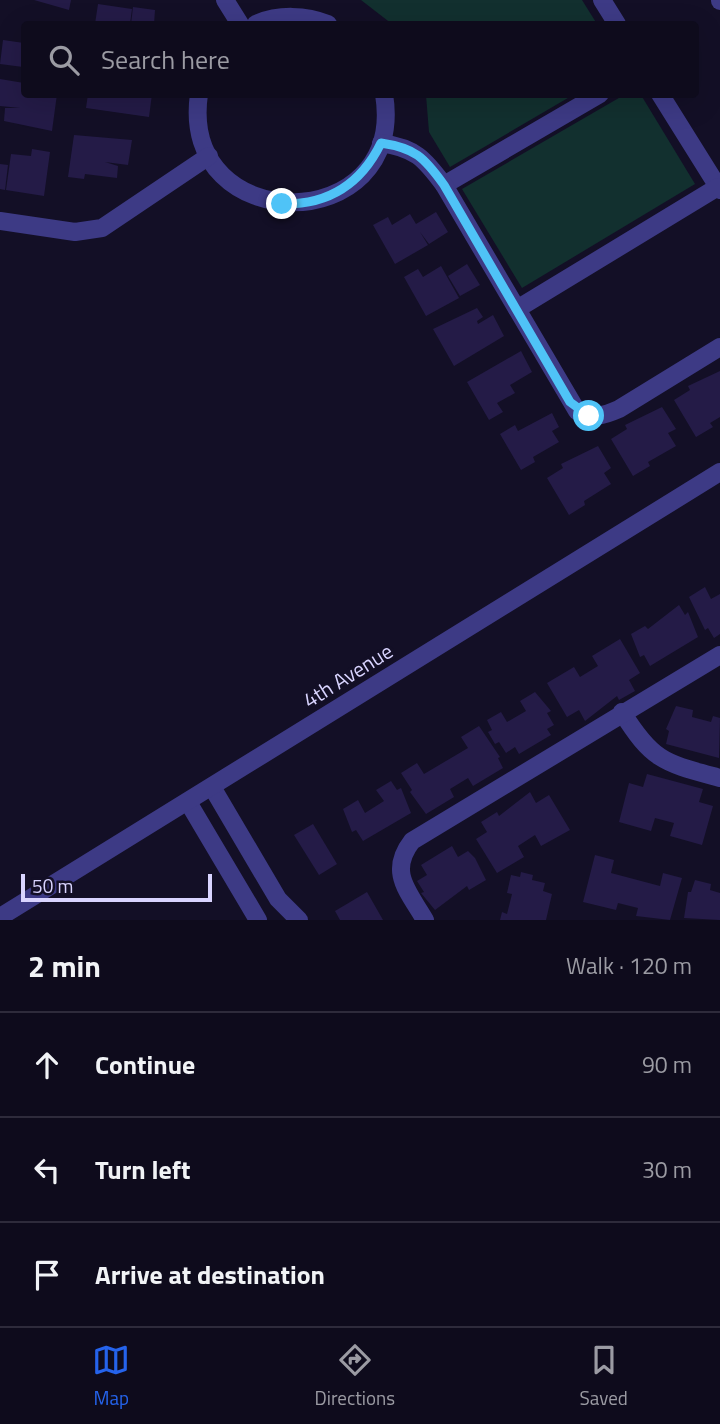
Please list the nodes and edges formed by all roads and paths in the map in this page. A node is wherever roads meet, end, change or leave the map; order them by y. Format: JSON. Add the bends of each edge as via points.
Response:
{"nodes":[{"id":1,"x":225,"y":0,"type":"edge"},
{"id":2,"x":602,"y":0,"type":"edge"},
{"id":3,"x":238,"y":21,"type":"edge"},
{"id":4,"x":268,"y":21,"type":"edge"},
{"id":5,"x":316,"y":21,"type":"edge"},
{"id":6,"x":615,"y":21,"type":"edge"},
{"id":7,"x":199,"y":98,"type":"edge"},
{"id":8,"x":384,"y":98,"type":"edge"},
{"id":9,"x":593,"y":98,"type":"edge"},
{"id":10,"x":662,"y":98,"type":"edge"},
{"id":11,"x":381,"y":143,"type":"junction"},
{"id":12,"x":209,"y":156,"type":"junction"},
{"id":13,"x":444,"y":185,"type":"junction"},
{"id":14,"x":719,"y":189,"type":"edge"},
{"id":15,"x":0,"y":221,"type":"edge"},
{"id":16,"x":517,"y":309,"type":"junction"},
{"id":17,"x":720,"y":347,"type":"edge"},
{"id":18,"x":720,"y":472,"type":"edge"},
{"id":19,"x":720,"y":655,"type":"edge"},
{"id":20,"x":622,"y":712,"type":"junction"},
{"id":21,"x":720,"y":778,"type":"edge"},
{"id":22,"x":212,"y":787,"type":"junction"},
{"id":23,"x":188,"y":802,"type":"junction"},
{"id":24,"x":0,"y":917,"type":"edge"},
{"id":25,"x":258,"y":920,"type":"edge"},
{"id":26,"x":299,"y":920,"type":"edge"},
{"id":27,"x":425,"y":920,"type":"edge"}],
"edges":[{"from":1,"to":3,"type":"street"},
{"from":2,"to":6,"type":"street"},
{"from":4,"to":5,"type":"street","via":[[299,17]]},
{"from":7,"to":12,"type":"street","via":[[198,122]]},
{"from":8,"to":11,"type":"street","via":[[386,124]]},
{"from":9,"to":13,"type":"street"},
{"from":10,"to":14,"type":"street"},
{"from":11,"to":12,"type":"street","via":[[349,186],[300,205],[247,194],[226,178]]},
{"from":11,"to":13,"type":"street","via":[[418,153]]},
{"from":12,"to":15,"type":"street","via":[[102,228],[75,232]]},
{"from":13,"to":16,"type":"street"},
{"from":14,"to":16,"type":"street"},
{"from":16,"to":17,"type":"street","via":[[570,402],[589,416],[619,409]]},
{"from":18,"to":22,"type":"street","name":"4th Avenue"},
{"from":19,"to":20,"type":"street"},
{"from":20,"to":21,"type":"street","via":[[653,755]]},
{"from":20,"to":27,"type":"street","via":[[412,841],[401,856],[400,872]]},
{"from":22,"to":23,"type":"street","name":"4th Avenue"},
{"from":22,"to":26,"type":"street","via":[[278,899]]},
{"from":23,"to":24,"type":"street","name":"4th Avenue"},
{"from":23,"to":25,"type":"street"}]}
